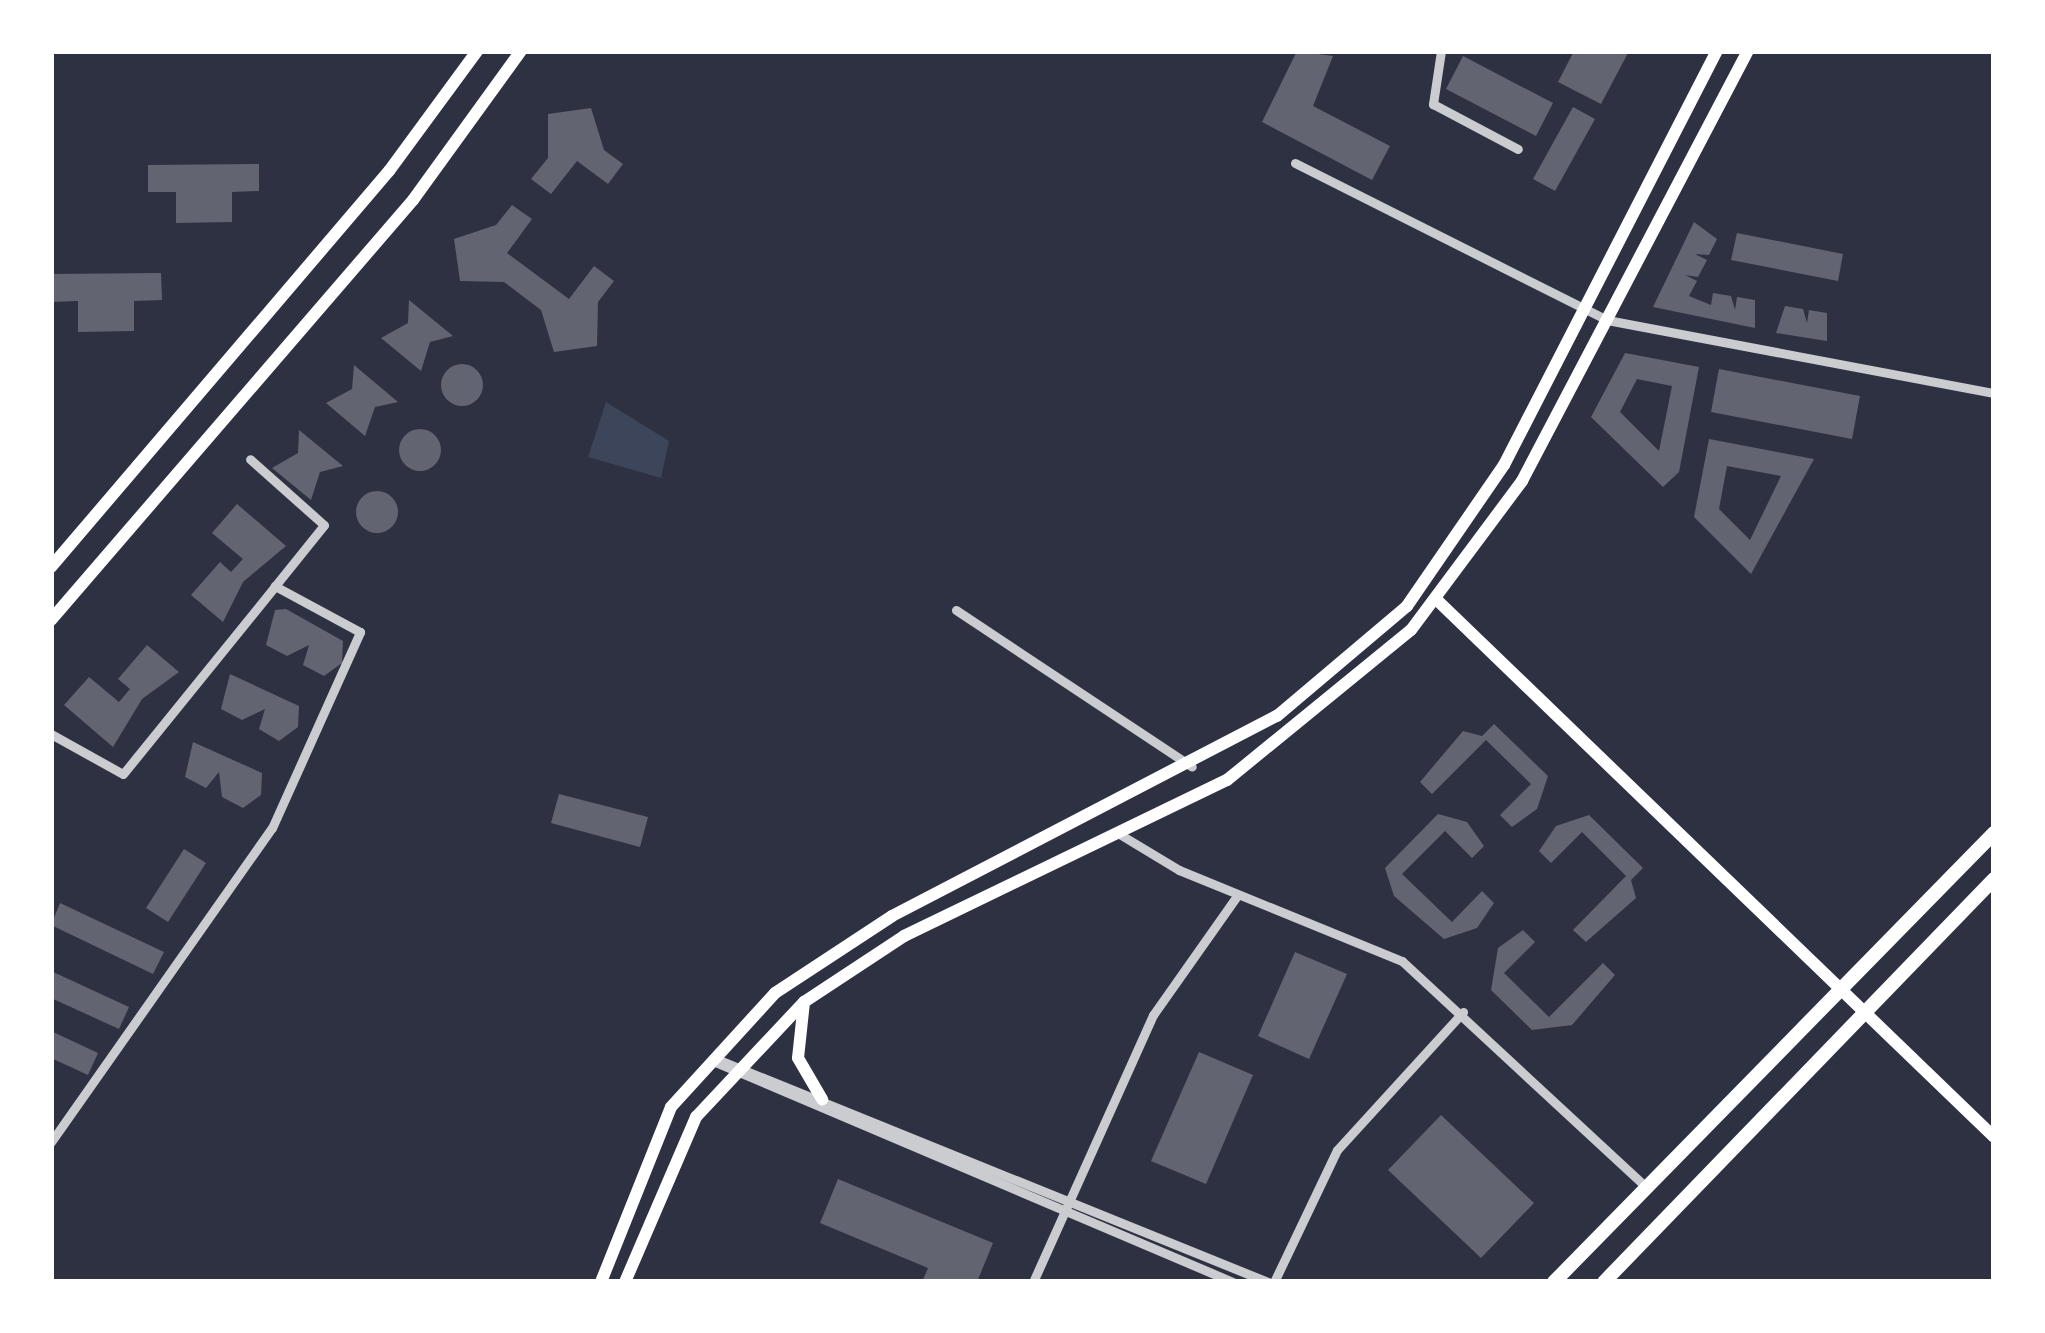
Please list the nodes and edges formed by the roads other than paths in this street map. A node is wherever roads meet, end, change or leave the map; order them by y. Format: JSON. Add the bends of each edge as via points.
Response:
{"nodes":[{"id":1,"x":474,"y":51,"type":"edge"},
{"id":2,"x":521,"y":51,"type":"edge"},
{"id":3,"x":1441,"y":51,"type":"edge"},
{"id":4,"x":1717,"y":51,"type":"edge"},
{"id":5,"x":1748,"y":51,"type":"edge"},
{"id":6,"x":1518,"y":149,"type":"dead end"},
{"id":7,"x":1295,"y":163,"type":"dead end"},
{"id":8,"x":1582,"y":309,"type":"junction"},
{"id":9,"x":1606,"y":320,"type":"junction"},
{"id":10,"x":1994,"y":393,"type":"edge"},
{"id":11,"x":250,"y":459,"type":"dead end"},
{"id":12,"x":51,"y":567,"type":"edge"},
{"id":13,"x":275,"y":586,"type":"junction"},
{"id":14,"x":1438,"y":601,"type":"junction"},
{"id":15,"x":956,"y":610,"type":"dead end"},
{"id":16,"x":51,"y":620,"type":"edge"},
{"id":17,"x":51,"y":734,"type":"edge"},
{"id":18,"x":1192,"y":767,"type":"junction"},
{"id":19,"x":1994,"y":833,"type":"edge"},
{"id":20,"x":1121,"y":835,"type":"junction"},
{"id":21,"x":1994,"y":880,"type":"edge"},
{"id":22,"x":1237,"y":896,"type":"junction"},
{"id":23,"x":892,"y":916,"type":"junction"},
{"id":24,"x":904,"y":936,"type":"junction"},
{"id":25,"x":1843,"y":991,"type":"junction"},
{"id":26,"x":804,"y":1002,"type":"junction"},
{"id":27,"x":1463,"y":1012,"type":"junction"},
{"id":28,"x":1864,"y":1012,"type":"junction"},
{"id":29,"x":709,"y":1057,"type":"junction"},
{"id":30,"x":732,"y":1069,"type":"junction"},
{"id":31,"x":822,"y":1099,"type":"junction"},
{"id":32,"x":1994,"y":1137,"type":"edge"},
{"id":33,"x":51,"y":1142,"type":"edge"},
{"id":34,"x":1646,"y":1187,"type":"junction"},
{"id":35,"x":1070,"y":1201,"type":"junction"},
{"id":36,"x":1064,"y":1213,"type":"junction"},
{"id":37,"x":601,"y":1282,"type":"edge"},
{"id":38,"x":625,"y":1282,"type":"edge"},
{"id":39,"x":1033,"y":1282,"type":"edge"},
{"id":40,"x":1233,"y":1282,"type":"edge"},
{"id":41,"x":1271,"y":1282,"type":"edge"},
{"id":42,"x":1554,"y":1282,"type":"edge"},
{"id":43,"x":1604,"y":1282,"type":"edge"}],
"edges":[{"from":1,"to":12,"type":"main road"},
{"from":2,"to":16,"type":"main road","via":[[413,200]]},
{"from":3,"to":6,"type":"street","via":[[1433,104]]},
{"from":4,"to":8,"type":"main road"},
{"from":5,"to":9,"type":"main road"},
{"from":7,"to":8,"type":"street"},
{"from":8,"to":9,"type":"street"},
{"from":8,"to":18,"type":"main road","via":[[1494,482],[1407,606],[1333,676]]},
{"from":9,"to":10,"type":"street"},
{"from":9,"to":14,"type":"main road","via":[[1522,481]]},
{"from":11,"to":13,"type":"street","via":[[324,524]]},
{"from":13,"to":17,"type":"street","via":[[123,774]]},
{"from":13,"to":33,"type":"street","via":[[359,632],[272,828]]},
{"from":14,"to":20,"type":"main road","via":[[1292,735]]},
{"from":14,"to":25,"type":"main road"},
{"from":15,"to":18,"type":"street"},
{"from":18,"to":23,"type":"main road"},
{"from":19,"to":25,"type":"main road"},
{"from":20,"to":22,"type":"street"},
{"from":20,"to":24,"type":"main road"},
{"from":21,"to":28,"type":"main road"},
{"from":22,"to":27,"type":"street","via":[[1372,945]]},
{"from":22,"to":35,"type":"street","via":[[1153,1015]]},
{"from":23,"to":24,"type":"main road"},
{"from":23,"to":29,"type":"main road","via":[[775,993]]},
{"from":24,"to":26,"type":"main road"},
{"from":25,"to":28,"type":"main road"},
{"from":25,"to":34,"type":"main road"},
{"from":26,"to":30,"type":"main road"},
{"from":26,"to":31,"type":"main road","via":[[799,1058]]},
{"from":27,"to":34,"type":"street"},
{"from":27,"to":41,"type":"street","via":[[1337,1150]]},
{"from":28,"to":32,"type":"main road"},
{"from":28,"to":43,"type":"main road"},
{"from":29,"to":30,"type":"street"},
{"from":29,"to":37,"type":"main road","via":[[638,1170]]},
{"from":30,"to":31,"type":"street"},
{"from":30,"to":36,"type":"street"},
{"from":30,"to":38,"type":"main road","via":[[663,1172]]},
{"from":31,"to":35,"type":"street"},
{"from":34,"to":42,"type":"main road"},
{"from":35,"to":36,"type":"street"},
{"from":35,"to":41,"type":"street"},
{"from":36,"to":39,"type":"street"},
{"from":36,"to":40,"type":"street"}]}
